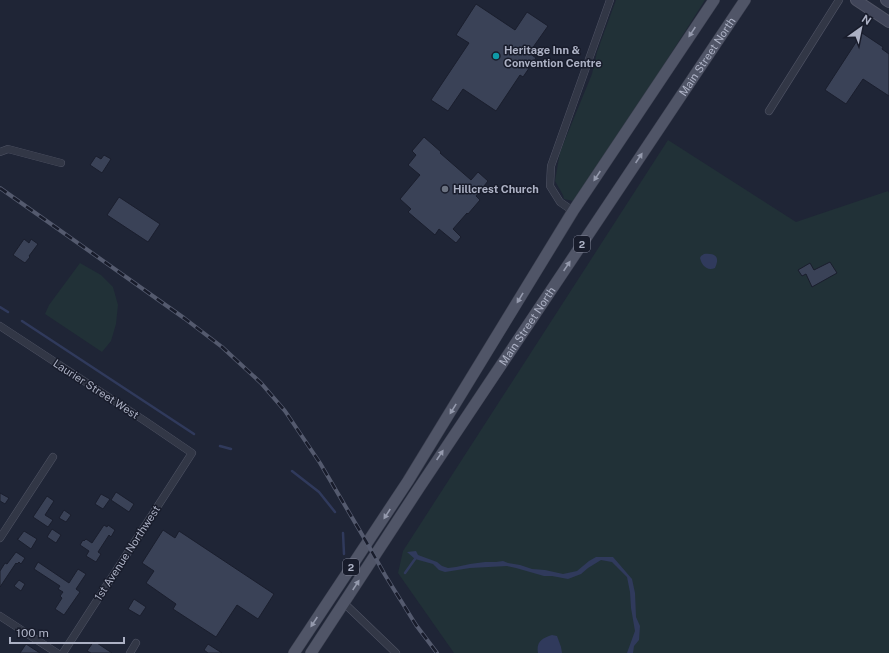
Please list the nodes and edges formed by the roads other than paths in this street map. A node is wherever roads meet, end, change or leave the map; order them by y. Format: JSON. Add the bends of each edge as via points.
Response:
{"nodes":[{"id":1,"x":610,"y":0,"type":"edge"},
{"id":2,"x":714,"y":0,"type":"edge"},
{"id":3,"x":745,"y":0,"type":"edge"},
{"id":4,"x":839,"y":0,"type":"edge"},
{"id":5,"x":856,"y":0,"type":"edge"},
{"id":6,"x":886,"y":0,"type":"edge"},
{"id":7,"x":889,"y":2,"type":"edge"},
{"id":8,"x":889,"y":22,"type":"edge"},
{"id":9,"x":769,"y":111,"type":"dead end"},
{"id":10,"x":0,"y":152,"type":"edge"},
{"id":11,"x":61,"y":163,"type":"dead end"},
{"id":12,"x":573,"y":211,"type":"junction"},
{"id":13,"x":0,"y":328,"type":"edge"},
{"id":14,"x":192,"y":453,"type":"joint"},
{"id":15,"x":53,"y":458,"type":"dead end"},
{"id":16,"x":0,"y":538,"type":"edge"},
{"id":17,"x":344,"y":604,"type":"junction"},
{"id":18,"x":0,"y":616,"type":"edge"},
{"id":19,"x":136,"y":644,"type":"dead end"},
{"id":20,"x":57,"y":653,"type":"edge"},
{"id":21,"x":63,"y":653,"type":"edge"},
{"id":22,"x":130,"y":653,"type":"edge"},
{"id":23,"x":294,"y":653,"type":"edge"},
{"id":24,"x":311,"y":653,"type":"edge"},
{"id":25,"x":396,"y":653,"type":"edge"}],
"edges":[{"from":1,"to":12,"type":"street","via":[[551,166],[550,186],[560,202]]},
{"from":2,"to":12,"type":"main road","name":"Main Street North","number":"2","one_way":true},
{"from":17,"to":3,"type":"main road","name":"Main Street North","number":"2","one_way":true},
{"from":4,"to":9,"type":"street"},
{"from":5,"to":8,"type":"main road"},
{"from":6,"to":7,"type":"main road"},
{"from":10,"to":11,"type":"street","via":[[8,149]]},
{"from":12,"to":23,"type":"main road","name":"Main Street North","number":"2","one_way":true,"via":[[408,481]]},
{"from":13,"to":14,"type":"street","name":"Laurier Street West"},
{"from":14,"to":21,"type":"street","name":"1st Avenue Northwest"},
{"from":15,"to":16,"type":"street"},
{"from":17,"to":24,"type":"main road","name":"Main Street North","number":"2"},
{"from":17,"to":25,"type":"street"},
{"from":18,"to":20,"type":"street"},
{"from":19,"to":22,"type":"street"}]}
